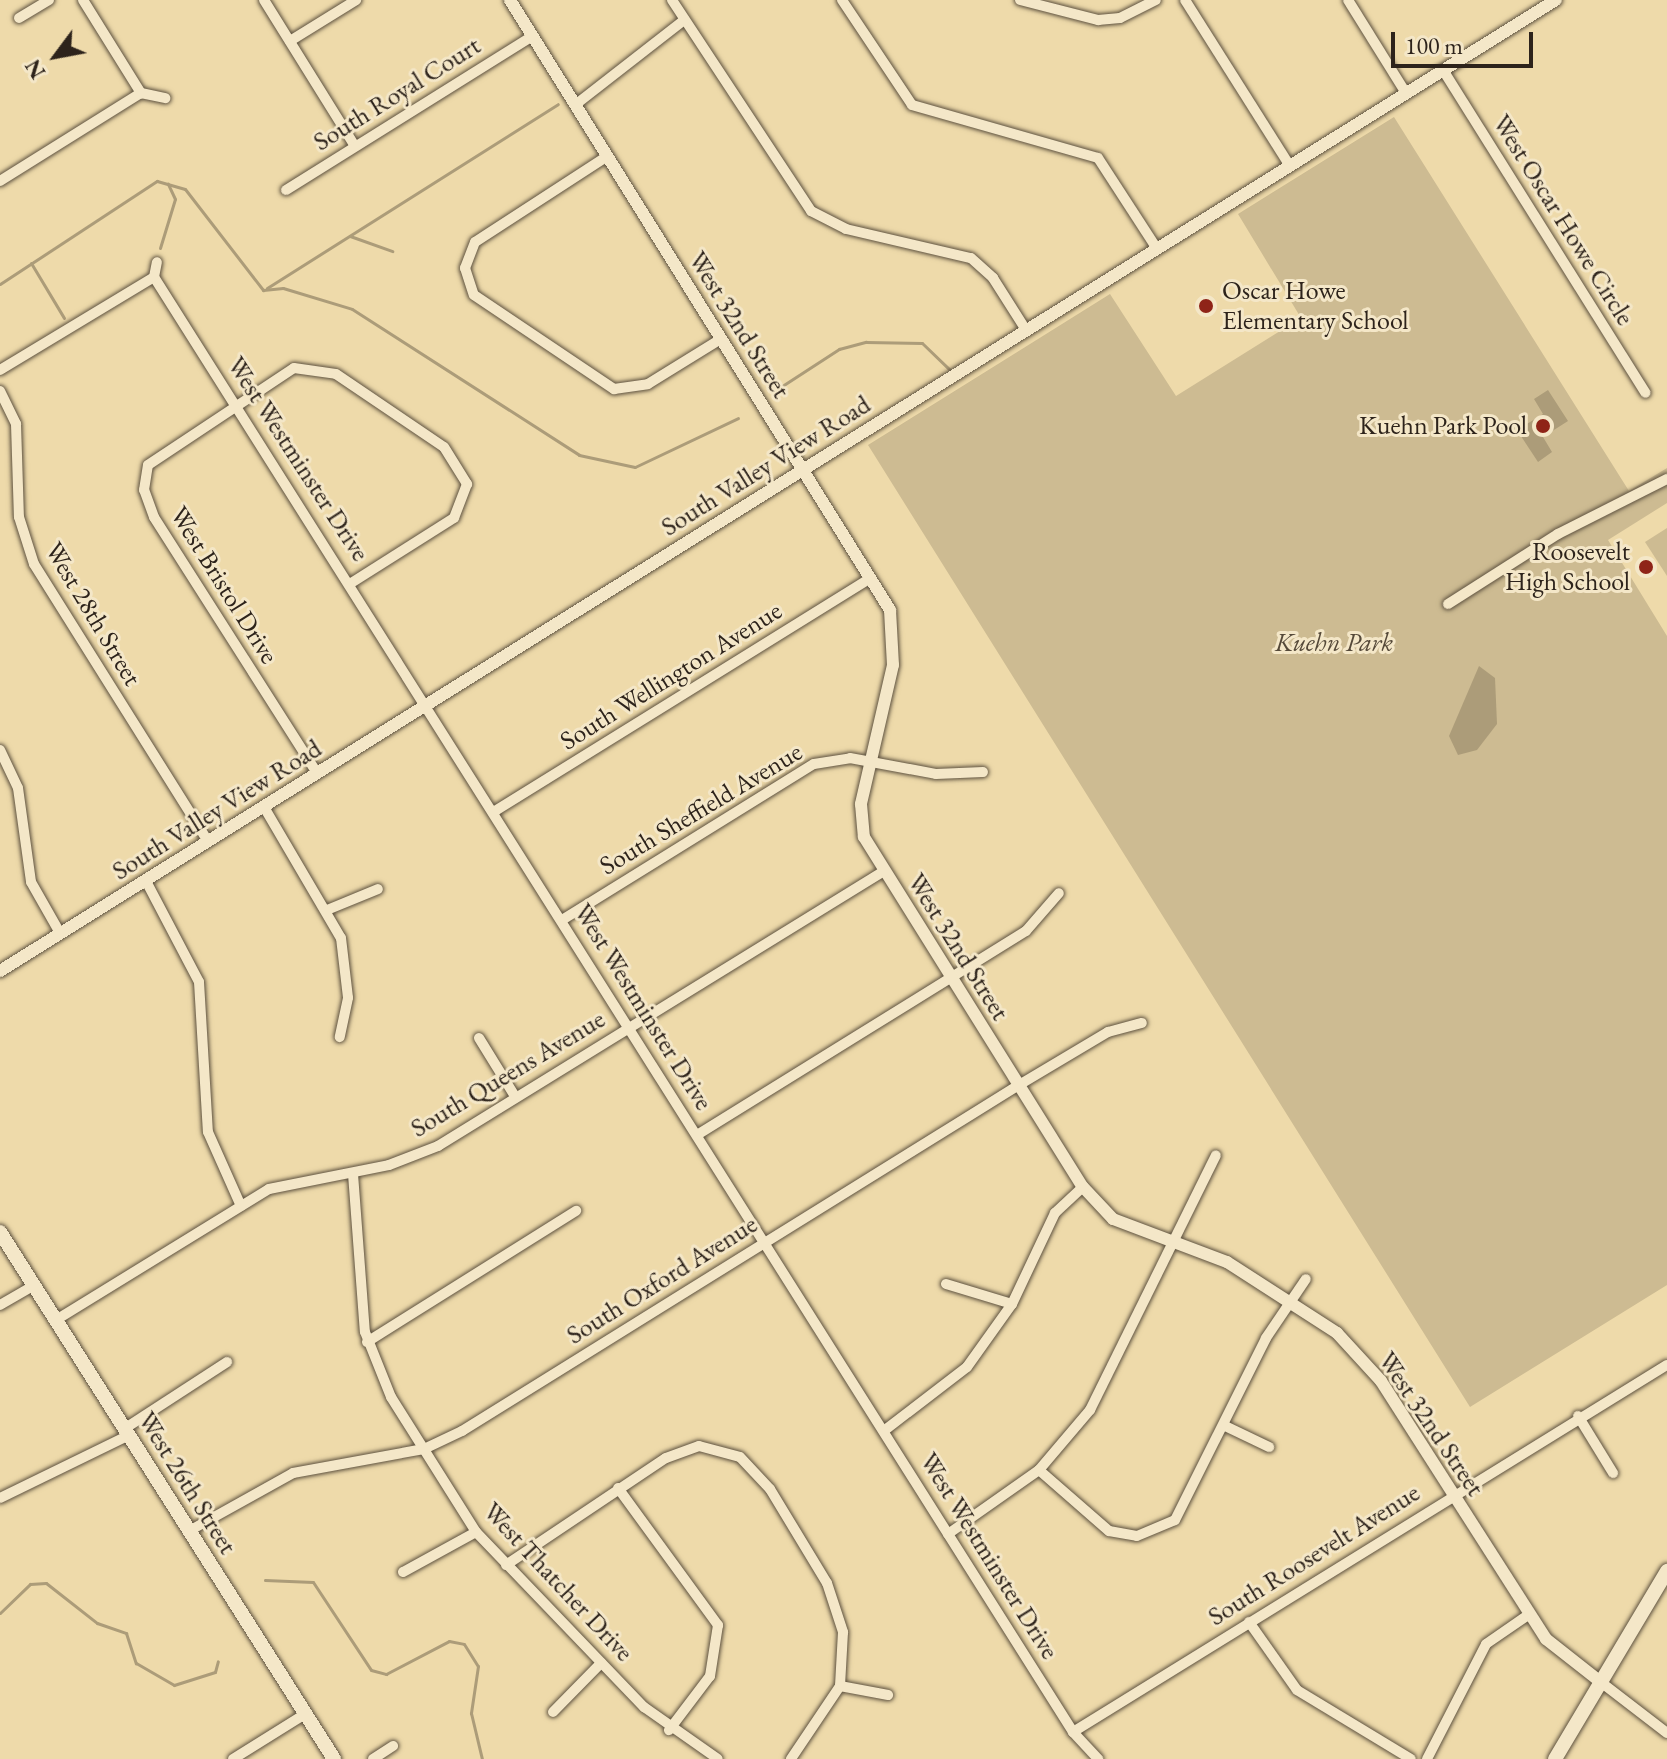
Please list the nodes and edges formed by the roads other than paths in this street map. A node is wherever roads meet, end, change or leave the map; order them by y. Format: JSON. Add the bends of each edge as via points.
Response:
{"nodes":[{"id":1,"x":49,"y":0,"type":"edge"},
{"id":2,"x":83,"y":0,"type":"edge"},
{"id":3,"x":264,"y":0,"type":"edge"},
{"id":4,"x":356,"y":0,"type":"edge"},
{"id":5,"x":510,"y":0,"type":"edge"},
{"id":6,"x":672,"y":0,"type":"edge"},
{"id":7,"x":842,"y":0,"type":"edge"},
{"id":8,"x":1020,"y":0,"type":"edge"},
{"id":9,"x":1156,"y":0,"type":"edge"},
{"id":10,"x":1185,"y":0,"type":"edge"},
{"id":11,"x":1348,"y":0,"type":"edge"},
{"id":12,"x":1556,"y":0,"type":"edge"},
{"id":13,"x":19,"y":18,"type":"dead end"},
{"id":14,"x":684,"y":20,"type":"junction"},
{"id":15,"x":532,"y":36,"type":"junction"},
{"id":16,"x":290,"y":41,"type":"junction"},
{"id":17,"x":1443,"y":70,"type":"junction"},
{"id":18,"x":141,"y":93,"type":"junction"},
{"id":19,"x":1406,"y":93,"type":"junction"},
{"id":20,"x":165,"y":98,"type":"dead end"},
{"id":21,"x":575,"y":105,"type":"junction"},
{"id":22,"x":355,"y":146,"type":"junction"},
{"id":23,"x":606,"y":157,"type":"junction"},
{"id":24,"x":1290,"y":166,"type":"junction"},
{"id":25,"x":0,"y":181,"type":"edge"},
{"id":26,"x":286,"y":190,"type":"dead end"},
{"id":27,"x":1157,"y":249,"type":"junction"},
{"id":28,"x":157,"y":262,"type":"dead end"},
{"id":29,"x":154,"y":277,"type":"junction"},
{"id":30,"x":1026,"y":330,"type":"junction"},
{"id":31,"x":721,"y":339,"type":"junction"},
{"id":32,"x":0,"y":370,"type":"edge"},
{"id":33,"x":0,"y":391,"type":"edge"},
{"id":34,"x":1646,"y":393,"type":"dead end"},
{"id":35,"x":236,"y":404,"type":"junction"},
{"id":36,"x":803,"y":469,"type":"junction"},
{"id":37,"x":1667,"y":479,"type":"edge"},
{"id":38,"x":871,"y":578,"type":"junction"},
{"id":39,"x":351,"y":583,"type":"junction"},
{"id":40,"x":1448,"y":604,"type":"dead end"},
{"id":41,"x":427,"y":704,"type":"junction"},
{"id":42,"x":0,"y":750,"type":"edge"},
{"id":43,"x":869,"y":761,"type":"junction"},
{"id":44,"x":983,"y":772,"type":"dead end"},
{"id":45,"x":317,"y":773,"type":"junction"},
{"id":46,"x":264,"y":807,"type":"junction"},
{"id":47,"x":495,"y":811,"type":"junction"},
{"id":48,"x":208,"y":841,"type":"junction"},
{"id":49,"x":884,"y":871,"type":"junction"},
{"id":50,"x":146,"y":881,"type":"junction"},
{"id":51,"x":378,"y":889,"type":"dead end"},
{"id":52,"x":1059,"y":893,"type":"dead end"},
{"id":53,"x":327,"y":910,"type":"junction"},
{"id":54,"x":562,"y":920,"type":"junction"},
{"id":55,"x":60,"y":933,"type":"junction"},
{"id":56,"x":0,"y":971,"type":"edge"},
{"id":57,"x":952,"y":979,"type":"junction"},
{"id":58,"x":1142,"y":1023,"type":"dead end"},
{"id":59,"x":629,"y":1028,"type":"junction"},
{"id":60,"x":340,"y":1037,"type":"dead end"},
{"id":61,"x":479,"y":1038,"type":"dead end"},
{"id":62,"x":1019,"y":1085,"type":"junction"},
{"id":63,"x":516,"y":1098,"type":"junction"},
{"id":64,"x":697,"y":1135,"type":"junction"},
{"id":65,"x":1216,"y":1155,"type":"dead end"},
{"id":66,"x":353,"y":1174,"type":"junction"},
{"id":67,"x":1083,"y":1187,"type":"junction"},
{"id":68,"x":241,"y":1206,"type":"junction"},
{"id":69,"x":576,"y":1211,"type":"dead end"},
{"id":70,"x":0,"y":1232,"type":"edge"},
{"id":71,"x":764,"y":1242,"type":"junction"},
{"id":72,"x":1175,"y":1244,"type":"junction"},
{"id":73,"x":1306,"y":1279,"type":"dead end"},
{"id":74,"x":946,"y":1284,"type":"dead end"},
{"id":75,"x":33,"y":1286,"type":"junction"},
{"id":76,"x":1293,"y":1298,"type":"junction"},
{"id":77,"x":1012,"y":1304,"type":"junction"},
{"id":78,"x":0,"y":1305,"type":"edge"},
{"id":79,"x":56,"y":1320,"type":"junction"},
{"id":80,"x":367,"y":1342,"type":"junction"},
{"id":81,"x":227,"y":1362,"type":"dead end"},
{"id":82,"x":1667,"y":1365,"type":"edge"},
{"id":83,"x":1578,"y":1416,"type":"junction"},
{"id":84,"x":1225,"y":1426,"type":"junction"},
{"id":85,"x":885,"y":1430,"type":"junction"},
{"id":86,"x":126,"y":1432,"type":"junction"},
{"id":87,"x":1269,"y":1447,"type":"dead end"},
{"id":88,"x":424,"y":1449,"type":"junction"},
{"id":89,"x":1039,"y":1470,"type":"junction"},
{"id":90,"x":1613,"y":1473,"type":"dead end"},
{"id":91,"x":618,"y":1488,"type":"junction"},
{"id":92,"x":1453,"y":1494,"type":"junction"},
{"id":93,"x":0,"y":1498,"type":"edge"},
{"id":94,"x":189,"y":1531,"type":"junction"},
{"id":95,"x":476,"y":1532,"type":"junction"},
{"id":96,"x":948,"y":1534,"type":"junction"},
{"id":97,"x":506,"y":1565,"type":"junction"},
{"id":98,"x":1667,"y":1571,"type":"edge"},
{"id":99,"x":403,"y":1572,"type":"dead end"},
{"id":100,"x":1528,"y":1615,"type":"junction"},
{"id":101,"x":1249,"y":1622,"type":"junction"},
{"id":102,"x":601,"y":1663,"type":"junction"},
{"id":103,"x":1602,"y":1683,"type":"junction"},
{"id":104,"x":840,"y":1686,"type":"junction"},
{"id":105,"x":888,"y":1695,"type":"dead end"},
{"id":106,"x":553,"y":1712,"type":"dead end"},
{"id":107,"x":305,"y":1714,"type":"junction"},
{"id":108,"x":1665,"y":1727,"type":"edge"},
{"id":109,"x":669,"y":1730,"type":"junction"},
{"id":110,"x":1073,"y":1732,"type":"junction"},
{"id":111,"x":393,"y":1746,"type":"dead end"},
{"id":112,"x":233,"y":1759,"type":"edge"},
{"id":113,"x":334,"y":1759,"type":"edge"},
{"id":114,"x":373,"y":1759,"type":"edge"},
{"id":115,"x":718,"y":1759,"type":"edge"},
{"id":116,"x":791,"y":1759,"type":"edge"},
{"id":117,"x":1098,"y":1759,"type":"edge"},
{"id":118,"x":1411,"y":1759,"type":"edge"},
{"id":119,"x":1427,"y":1759,"type":"edge"},
{"id":120,"x":1555,"y":1759,"type":"edge"}],
"edges":[{"from":1,"to":13,"type":"street"},
{"from":2,"to":18,"type":"street"},
{"from":3,"to":16,"type":"street"},
{"from":4,"to":16,"type":"street"},
{"from":5,"to":15,"type":"street","name":"West 32nd Street"},
{"from":6,"to":14,"type":"street"},
{"from":7,"to":27,"type":"street","via":[[912,105],[938,118],[1098,158]]},
{"from":8,"to":9,"type":"street","via":[[1098,20],[1120,18]]},
{"from":10,"to":24,"type":"street"},
{"from":11,"to":19,"type":"street"},
{"from":12,"to":17,"type":"street","name":"South Valley View Road"},
{"from":14,"to":21,"type":"street"},
{"from":14,"to":30,"type":"street","via":[[811,211],[846,229],[971,258],[993,278]]},
{"from":15,"to":21,"type":"street","name":"West 32nd Street"},
{"from":15,"to":22,"type":"street","name":"South Royal Court"},
{"from":16,"to":22,"type":"street"},
{"from":17,"to":19,"type":"street","name":"South Valley View Road"},
{"from":17,"to":34,"type":"street","name":"West Oscar Howe Circle"},
{"from":18,"to":20,"type":"street"},
{"from":18,"to":25,"type":"street"},
{"from":19,"to":24,"type":"street","name":"South Valley View Road"},
{"from":21,"to":23,"type":"street","name":"West 32nd Street"},
{"from":22,"to":26,"type":"street","name":"South Royal Court"},
{"from":23,"to":31,"type":"street","name":"West 32nd Street"},
{"from":23,"to":31,"type":"street","via":[[475,242],[465,268],[474,295],[614,389],[648,384]]},
{"from":24,"to":27,"type":"street","name":"South Valley View Road"},
{"from":27,"to":30,"type":"street","name":"South Valley View Road"},
{"from":28,"to":29,"type":"street"},
{"from":29,"to":32,"type":"street"},
{"from":29,"to":35,"type":"street","name":"West Westminster Drive"},
{"from":30,"to":36,"type":"street","name":"South Valley View Road"},
{"from":31,"to":36,"type":"street","name":"West 32nd Street"},
{"from":33,"to":48,"type":"street","name":"West 28th Street","via":[[16,424],[19,517],[34,564]]},
{"from":35,"to":39,"type":"street","name":"West Westminster Drive"},
{"from":35,"to":39,"type":"street","name":"West Bristol Drive","via":[[294,368],[318,366],[444,447],[462,467],[466,491],[454,518]]},
{"from":35,"to":45,"type":"street","name":"West Bristol Drive","via":[[155,457],[144,490]]},
{"from":36,"to":38,"type":"street","name":"West 32nd Street"},
{"from":36,"to":41,"type":"street","name":"South Valley View Road"},
{"from":37,"to":40,"type":"street","via":[[1558,534]]},
{"from":38,"to":43,"type":"street","name":"West 32nd Street","via":[[894,637]]},
{"from":38,"to":47,"type":"street","name":"South Wellington Avenue"},
{"from":39,"to":41,"type":"street","name":"West Westminster Drive"},
{"from":41,"to":45,"type":"street","name":"South Valley View Road"},
{"from":41,"to":47,"type":"street","name":"West Westminster Drive"},
{"from":42,"to":55,"type":"street","via":[[18,788],[31,882]]},
{"from":43,"to":44,"type":"street","name":"South Sheffield Avenue","via":[[936,774]]},
{"from":43,"to":49,"type":"street","name":"West 32nd Street","via":[[861,819]]},
{"from":43,"to":54,"type":"street","name":"South Sheffield Avenue","via":[[836,759],[802,770]]},
{"from":45,"to":46,"type":"street","name":"South Valley View Road"},
{"from":46,"to":48,"type":"street","name":"South Valley View Road"},
{"from":46,"to":53,"type":"street"},
{"from":47,"to":54,"type":"street","name":"West Westminster Drive"},
{"from":48,"to":50,"type":"street","name":"South Valley View Road"},
{"from":49,"to":57,"type":"street","name":"West 32nd Street"},
{"from":49,"to":59,"type":"street","name":"South Queens Avenue"},
{"from":50,"to":55,"type":"street","name":"South Valley View Road"},
{"from":50,"to":68,"type":"street","via":[[199,982],[208,1132]]},
{"from":51,"to":53,"type":"street"},
{"from":52,"to":57,"type":"street","via":[[1026,931]]},
{"from":53,"to":60,"type":"street","via":[[347,973]]},
{"from":54,"to":59,"type":"street","name":"West Westminster Drive"},
{"from":55,"to":56,"type":"street","name":"South Valley View Road"},
{"from":57,"to":62,"type":"street","name":"West 32nd Street"},
{"from":57,"to":64,"type":"street"},
{"from":58,"to":62,"type":"street","name":"South Oxford Avenue","via":[[1108,1032]]},
{"from":59,"to":63,"type":"street","name":"South Queens Avenue"},
{"from":59,"to":64,"type":"street","name":"West Westminster Drive"},
{"from":61,"to":63,"type":"street"},
{"from":62,"to":67,"type":"street","name":"West 32nd Street"},
{"from":62,"to":71,"type":"street","name":"South Oxford Avenue"},
{"from":63,"to":66,"type":"street","name":"South Queens Avenue","via":[[438,1146]]},
{"from":64,"to":71,"type":"street","name":"West Westminster Drive"},
{"from":65,"to":72,"type":"street"},
{"from":66,"to":68,"type":"street","name":"South Queens Avenue","via":[[296,1179]]},
{"from":66,"to":80,"type":"street","name":"West Thatcher Drive"},
{"from":67,"to":72,"type":"street","name":"West 32nd Street","via":[[1113,1219]]},
{"from":67,"to":77,"type":"street","via":[[1055,1213]]},
{"from":68,"to":79,"type":"street","name":"South Queens Avenue"},
{"from":69,"to":80,"type":"street"},
{"from":70,"to":75,"type":"main road","name":"West 26th Street"},
{"from":71,"to":85,"type":"street","name":"West Westminster Drive"},
{"from":71,"to":88,"type":"street","name":"South Oxford Avenue"},
{"from":72,"to":76,"type":"street","name":"West 32nd Street"},
{"from":72,"to":89,"type":"street","via":[[1103,1390]]},
{"from":73,"to":76,"type":"street"},
{"from":74,"to":77,"type":"street"},
{"from":75,"to":78,"type":"street"},
{"from":75,"to":79,"type":"main road","name":"West 26th Street"},
{"from":76,"to":84,"type":"street"},
{"from":76,"to":92,"type":"street","name":"West 32nd Street","via":[[1381,1381]]},
{"from":77,"to":85,"type":"street","via":[[951,1383]]},
{"from":79,"to":86,"type":"main road","name":"West 26th Street"},
{"from":80,"to":88,"type":"street","name":"West Thatcher Drive","via":[[382,1382]]},
{"from":81,"to":86,"type":"street"},
{"from":82,"to":83,"type":"street","name":"South Roosevelt Avenue"},
{"from":83,"to":90,"type":"street"},
{"from":83,"to":92,"type":"street","name":"South Roosevelt Avenue"},
{"from":84,"to":87,"type":"street"},
{"from":84,"to":89,"type":"street","via":[[1181,1514],[1150,1533],[1101,1527]]},
{"from":85,"to":96,"type":"street","name":"West Westminster Drive"},
{"from":86,"to":93,"type":"street"},
{"from":86,"to":94,"type":"main road","name":"West 26th Street"},
{"from":88,"to":94,"type":"street","name":"South Oxford Avenue","via":[[293,1473]]},
{"from":88,"to":95,"type":"street","name":"West Thatcher Drive"},
{"from":89,"to":96,"type":"street"},
{"from":91,"to":97,"type":"street"},
{"from":91,"to":104,"type":"street","via":[[699,1446],[721,1448],[750,1465],[837,1603],[843,1632]]},
{"from":91,"to":109,"type":"street","via":[[718,1625],[710,1676]]},
{"from":92,"to":100,"type":"street","name":"West 32nd Street"},
{"from":92,"to":101,"type":"street","name":"South Roosevelt Avenue"},
{"from":94,"to":107,"type":"main road","name":"West 26th Street"},
{"from":95,"to":97,"type":"street","name":"West Thatcher Drive"},
{"from":95,"to":99,"type":"street"},
{"from":96,"to":110,"type":"street","name":"West Westminster Drive"},
{"from":97,"to":102,"type":"street","name":"West Thatcher Drive"},
{"from":98,"to":103,"type":"main road"},
{"from":100,"to":103,"type":"street","name":"West 32nd Street","via":[[1565,1657]]},
{"from":100,"to":119,"type":"street","via":[[1486,1644]]},
{"from":101,"to":110,"type":"street","name":"South Roosevelt Avenue"},
{"from":101,"to":118,"type":"street","via":[[1280,1671],[1313,1703]]},
{"from":102,"to":106,"type":"street"},
{"from":102,"to":109,"type":"street","name":"West Thatcher Drive"},
{"from":103,"to":108,"type":"street","name":"West 32nd Street"},
{"from":103,"to":120,"type":"main road"},
{"from":104,"to":105,"type":"street"},
{"from":104,"to":116,"type":"street"},
{"from":107,"to":112,"type":"street"},
{"from":107,"to":113,"type":"main road","name":"West 26th Street"},
{"from":109,"to":115,"type":"street","name":"West Thatcher Drive"},
{"from":110,"to":117,"type":"street","name":"West Westminster Drive"},
{"from":111,"to":114,"type":"street"}]}
